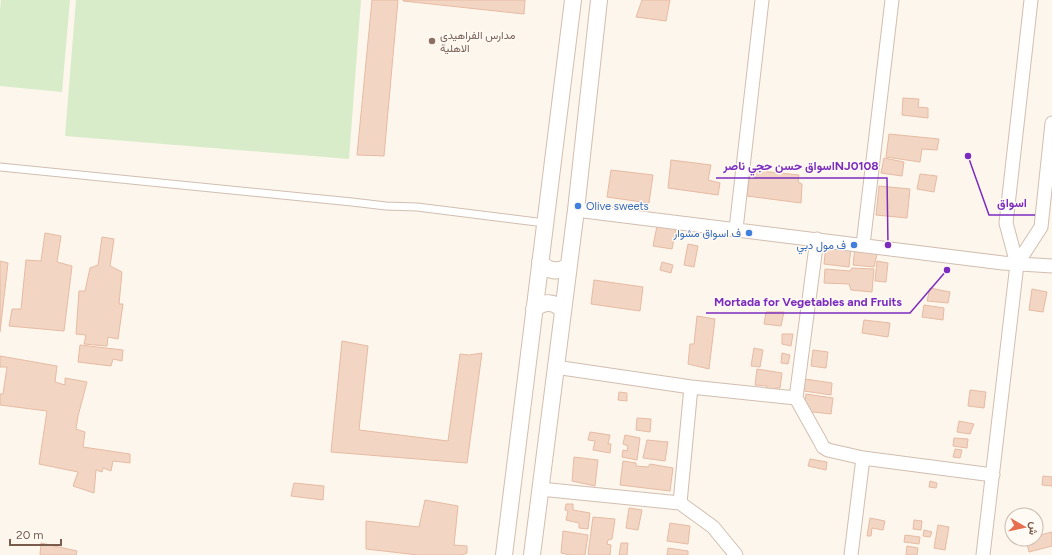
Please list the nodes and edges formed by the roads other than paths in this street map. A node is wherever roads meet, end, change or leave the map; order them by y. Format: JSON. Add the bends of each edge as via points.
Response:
{"nodes":[{"id":1,"x":573,"y":0,"type":"edge"},
{"id":2,"x":599,"y":0,"type":"edge"},
{"id":3,"x":762,"y":0,"type":"edge"},
{"id":4,"x":892,"y":0,"type":"edge"},
{"id":5,"x":1031,"y":0,"type":"edge"},
{"id":6,"x":1052,"y":123,"type":"edge"},
{"id":7,"x":0,"y":167,"type":"edge"},
{"id":8,"x":576,"y":210,"type":"junction"},
{"id":9,"x":545,"y":223,"type":"junction"},
{"id":10,"x":736,"y":229,"type":"junction"},
{"id":11,"x":817,"y":239,"type":"junction"},
{"id":12,"x":863,"y":245,"type":"junction"},
{"id":13,"x":540,"y":262,"type":"junction"},
{"id":14,"x":1017,"y":264,"type":"junction"},
{"id":15,"x":568,"y":266,"type":"junction"},
{"id":16,"x":1052,"y":266,"type":"edge"},
{"id":17,"x":534,"y":309,"type":"junction"},
{"id":18,"x":563,"y":310,"type":"junction"},
{"id":19,"x":555,"y":368,"type":"junction"},
{"id":20,"x":691,"y":387,"type":"junction"},
{"id":21,"x":796,"y":398,"type":"junction"},
{"id":22,"x":863,"y":458,"type":"junction"},
{"id":23,"x":993,"y":475,"type":"junction"},
{"id":24,"x":540,"y":489,"type":"junction"},
{"id":25,"x":680,"y":503,"type":"junction"},
{"id":26,"x":504,"y":555,"type":"edge"},
{"id":27,"x":532,"y":555,"type":"edge"},
{"id":28,"x":736,"y":555,"type":"edge"},
{"id":29,"x":850,"y":555,"type":"edge"},
{"id":30,"x":983,"y":555,"type":"edge"}],
"edges":[{"from":1,"to":9,"type":"street"},
{"from":2,"to":8,"type":"street"},
{"from":3,"to":10,"type":"street"},
{"from":4,"to":12,"type":"street"},
{"from":5,"to":14,"type":"street","via":[[1006,223]]},
{"from":6,"to":14,"type":"street","via":[[1041,226]]},
{"from":7,"to":9,"type":"lane","via":[[417,207]]},
{"from":8,"to":10,"type":"street"},
{"from":8,"to":15,"type":"street"},
{"from":9,"to":13,"type":"street"},
{"from":10,"to":11,"type":"street"},
{"from":11,"to":12,"type":"street"},
{"from":11,"to":21,"type":"street"},
{"from":12,"to":14,"type":"street"},
{"from":13,"to":15,"type":"street","via":[[548,270],[553,271]]},
{"from":13,"to":17,"type":"street"},
{"from":14,"to":16,"type":"street"},
{"from":14,"to":23,"type":"street"},
{"from":15,"to":18,"type":"street"},
{"from":17,"to":18,"type":"street","via":[[552,303]]},
{"from":17,"to":26,"type":"street"},
{"from":18,"to":19,"type":"street"},
{"from":19,"to":20,"type":"street"},
{"from":19,"to":24,"type":"street"},
{"from":20,"to":21,"type":"street"},
{"from":20,"to":25,"type":"street"},
{"from":21,"to":22,"type":"street","via":[[823,446],[828,450]]},
{"from":22,"to":23,"type":"street"},
{"from":22,"to":29,"type":"street"},
{"from":23,"to":30,"type":"street"},
{"from":24,"to":25,"type":"street"},
{"from":24,"to":27,"type":"street"},
{"from":25,"to":28,"type":"street","via":[[713,527]]}]}
